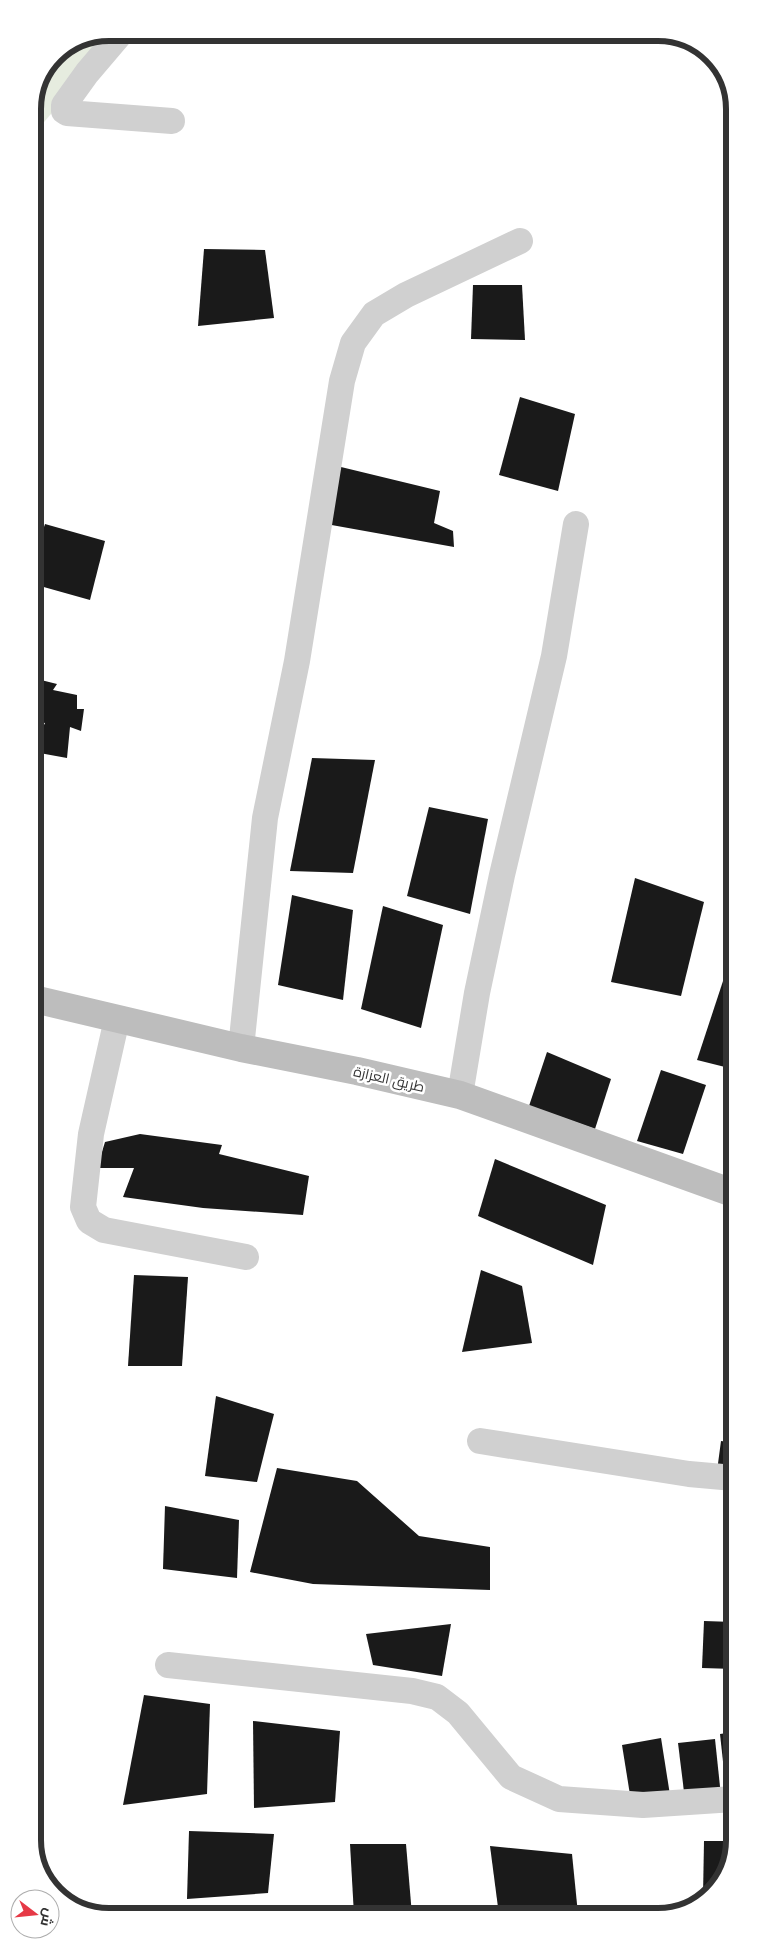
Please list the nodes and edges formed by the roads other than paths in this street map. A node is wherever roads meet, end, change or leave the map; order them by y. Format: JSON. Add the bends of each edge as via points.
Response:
{"nodes":[{"id":1,"x":114,"y":41,"type":"edge"},
{"id":2,"x":172,"y":121,"type":"dead end"},
{"id":3,"x":520,"y":241,"type":"dead end"},
{"id":4,"x":576,"y":524,"type":"dead end"},
{"id":5,"x":41,"y":1001,"type":"edge"},
{"id":6,"x":117,"y":1019,"type":"junction"},
{"id":7,"x":241,"y":1048,"type":"junction"},
{"id":8,"x":460,"y":1095,"type":"junction"},
{"id":9,"x":726,"y":1190,"type":"edge"},
{"id":10,"x":246,"y":1256,"type":"dead end"},
{"id":11,"x":480,"y":1441,"type":"dead end"},
{"id":12,"x":726,"y":1477,"type":"edge"},
{"id":13,"x":168,"y":1665,"type":"dead end"},
{"id":14,"x":726,"y":1800,"type":"edge"}],
"edges":[{"from":1,"to":2,"type":"street","via":[[81,81],[64,105],[64,111]]},
{"from":3,"to":7,"type":"street","via":[[406,294],[374,314],[353,344],[342,381],[297,661],[265,818]]},
{"from":4,"to":8,"type":"street","via":[[554,656],[502,875]]},
{"from":5,"to":6,"type":"street","name":"طريق العزازة"},
{"from":6,"to":7,"type":"street","name":"طريق العزازة"},
{"from":6,"to":10,"type":"street","via":[[91,1134],[84,1207],[89,1221],[104,1230]]},
{"from":7,"to":8,"type":"street","name":"طريق العزازة"},
{"from":8,"to":9,"type":"street","name":"طريق العزازة"},
{"from":11,"to":12,"type":"street"},
{"from":13,"to":14,"type":"street","via":[[412,1691],[437,1697],[458,1713],[511,1777],[559,1800],[644,1806]]}]}
